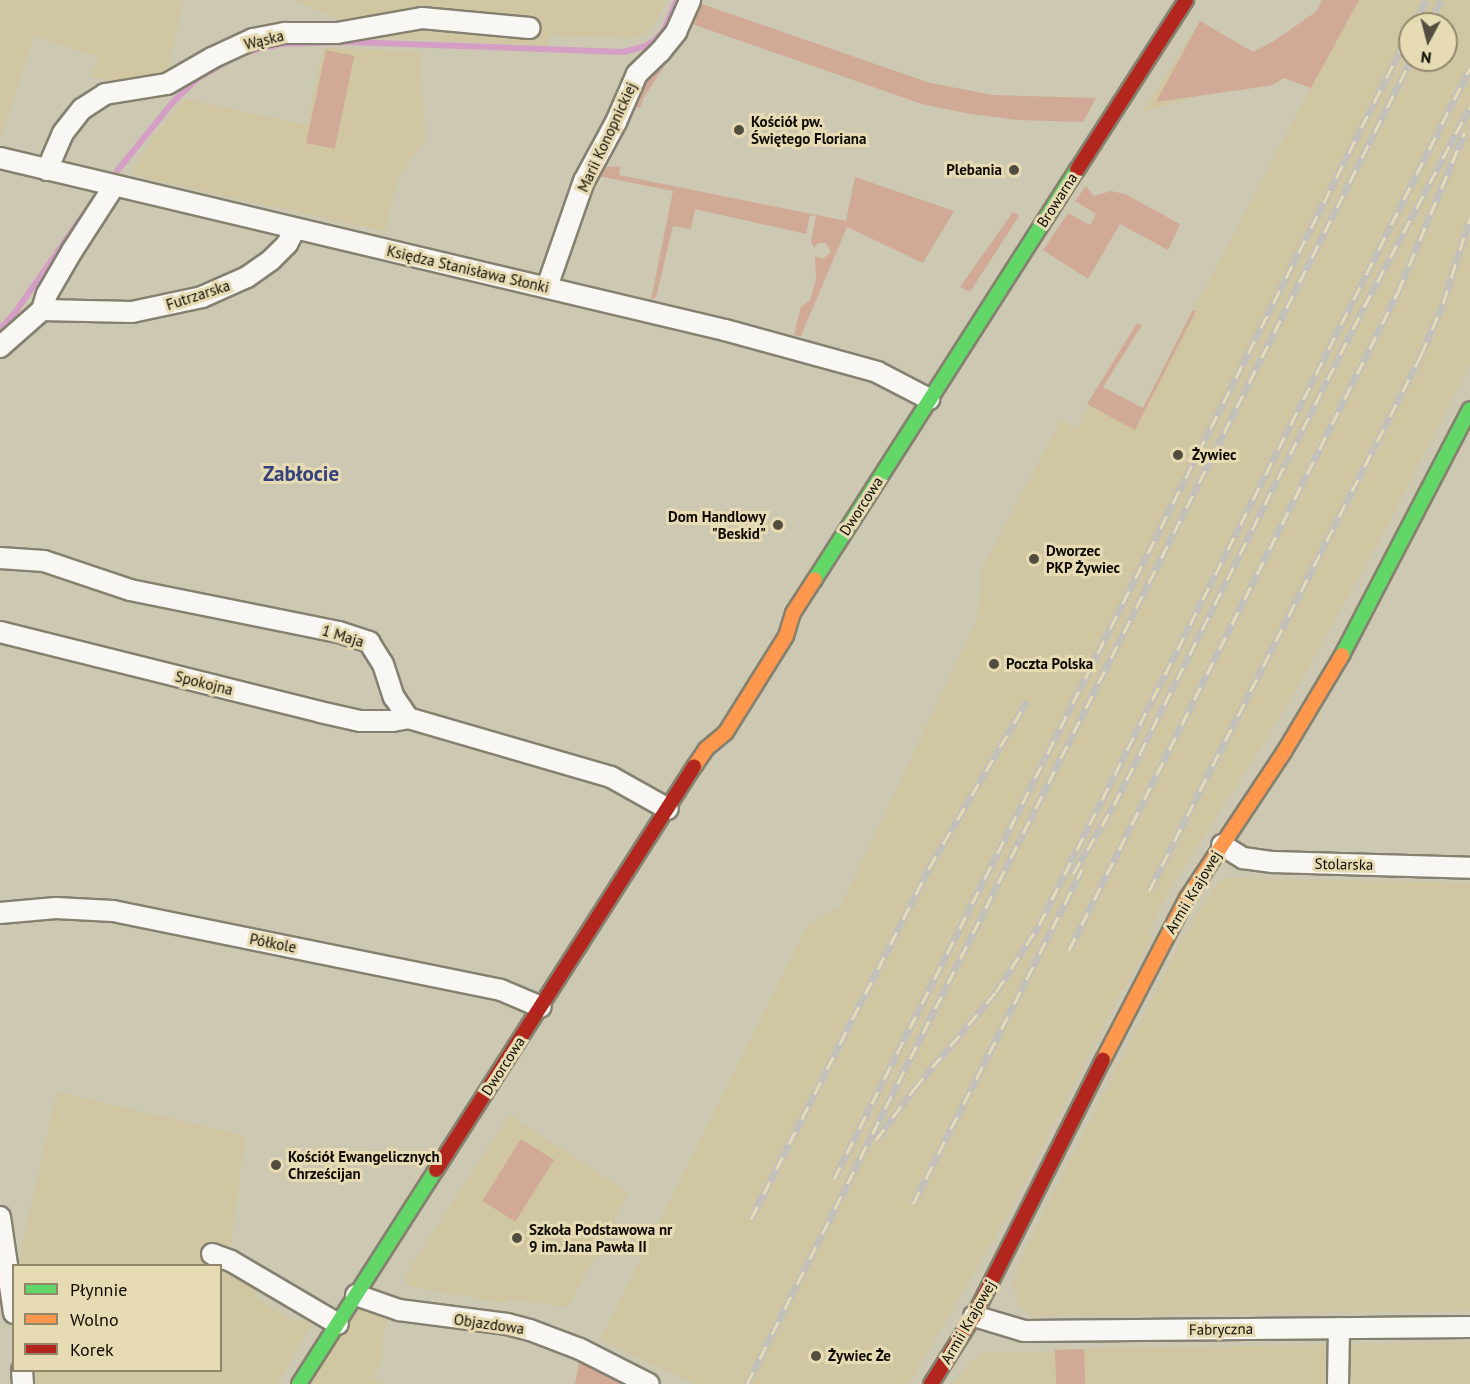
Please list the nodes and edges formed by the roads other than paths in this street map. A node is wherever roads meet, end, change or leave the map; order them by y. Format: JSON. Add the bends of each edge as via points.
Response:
{"nodes":[{"id":1,"x":690,"y":0,"type":"edge"},
{"id":2,"x":1186,"y":0,"type":"edge"},
{"id":3,"x":530,"y":28,"type":"dead end"},
{"id":4,"x":0,"y":158,"type":"edge"},
{"id":5,"x":46,"y":170,"type":"junction"},
{"id":6,"x":114,"y":186,"type":"junction"},
{"id":7,"x":295,"y":229,"type":"junction"},
{"id":8,"x":547,"y":287,"type":"junction"},
{"id":9,"x":42,"y":310,"type":"junction"},
{"id":10,"x":0,"y":347,"type":"edge"},
{"id":11,"x":929,"y":399,"type":"junction"},
{"id":12,"x":1470,"y":409,"type":"edge"},
{"id":13,"x":0,"y":558,"type":"edge"},
{"id":14,"x":793,"y":613,"type":"junction"},
{"id":15,"x":0,"y":632,"type":"edge"},
{"id":16,"x":756,"y":656,"type":"dead end"},
{"id":17,"x":408,"y":718,"type":"junction"},
{"id":18,"x":712,"y":724,"type":"dead end"},
{"id":19,"x":706,"y":749,"type":"junction"},
{"id":20,"x":668,"y":808,"type":"junction"},
{"id":21,"x":1222,"y":845,"type":"junction"},
{"id":22,"x":1470,"y":867,"type":"edge"},
{"id":23,"x":0,"y":913,"type":"edge"},
{"id":24,"x":541,"y":1007,"type":"junction"},
{"id":25,"x":0,"y":1217,"type":"edge"},
{"id":26,"x":212,"y":1254,"type":"dead end"},
{"id":27,"x":4,"y":1271,"type":"edge"},
{"id":28,"x":356,"y":1295,"type":"junction"},
{"id":29,"x":12,"y":1305,"type":"edge"},
{"id":30,"x":974,"y":1316,"type":"junction"},
{"id":31,"x":338,"y":1324,"type":"junction"},
{"id":32,"x":1470,"y":1327,"type":"edge"},
{"id":33,"x":1339,"y":1329,"type":"junction"},
{"id":34,"x":299,"y":1384,"type":"edge"},
{"id":35,"x":649,"y":1384,"type":"edge"},
{"id":36,"x":931,"y":1384,"type":"edge"},
{"id":37,"x":1338,"y":1384,"type":"edge"}],
"edges":[{"from":1,"to":8,"type":"street","name":"Marii Konopnickiej","via":[[676,32],[637,74],[584,181]]},
{"from":2,"to":11,"type":"street","name":"Browarna"},
{"from":3,"to":5,"type":"street","name":"Wąska","via":[[422,18],[337,33],[285,33],[253,39],[167,84],[105,94],[82,109],[63,133]]},
{"from":4,"to":5,"type":"street","name":"Księdza Stanisława Słonki"},
{"from":5,"to":6,"type":"street","name":"Księdza Stanisława Słonki"},
{"from":6,"to":7,"type":"street","name":"Księdza Stanisława Słonki"},
{"from":6,"to":9,"type":"street","via":[[47,294]]},
{"from":7,"to":8,"type":"street","name":"Księdza Stanisława Słonki"},
{"from":7,"to":9,"type":"street","name":"Futrzarska","via":[[271,260],[247,277],[202,297],[132,312]]},
{"from":8,"to":11,"type":"street","name":"Księdza Stanisława Słonki","via":[[877,372]]},
{"from":9,"to":10,"type":"street"},
{"from":11,"to":14,"type":"street","name":"Dworcowa"},
{"from":12,"to":21,"type":"street","name":"Armii Krajowej","via":[[1347,646],[1280,759]]},
{"from":13,"to":17,"type":"street","name":"1 Maja","via":[[44,561],[130,590],[339,632],[369,642]]},
{"from":14,"to":16,"type":"street","name":"Dworcowa","via":[[775,628]]},
{"from":14,"to":19,"type":"street","name":"Dworcowa","via":[[786,636],[726,732]]},
{"from":15,"to":17,"type":"street","name":"Spokojna","via":[[360,721]]},
{"from":17,"to":20,"type":"street","via":[[611,777]]},
{"from":18,"to":19,"type":"street","name":"Dworcowa"},
{"from":19,"to":20,"type":"street","name":"Dworcowa"},
{"from":20,"to":24,"type":"street","name":"Dworcowa"},
{"from":21,"to":22,"type":"street","name":"Stolarska","via":[[1244,858],[1273,862]]},
{"from":21,"to":30,"type":"street","name":"Armii Krajowej","via":[[1166,938]]},
{"from":23,"to":24,"type":"street","name":"Półkole","via":[[56,908],[113,911],[501,990]]},
{"from":24,"to":28,"type":"street","name":"Dworcowa"},
{"from":25,"to":27,"type":"street"},
{"from":26,"to":31,"type":"street","via":[[231,1261]]},
{"from":27,"to":29,"type":"street"},
{"from":28,"to":31,"type":"street","name":"Dworcowa"},
{"from":28,"to":35,"type":"street","name":"Objazdowa","via":[[417,1314],[530,1330],[580,1349]]},
{"from":30,"to":33,"type":"street","name":"Fabryczna","via":[[1024,1331]]},
{"from":30,"to":36,"type":"street","name":"Armii Krajowej"},
{"from":31,"to":34,"type":"street","name":"Dworcowa"},
{"from":32,"to":33,"type":"street","name":"Fabryczna"},
{"from":33,"to":37,"type":"street"}]}
